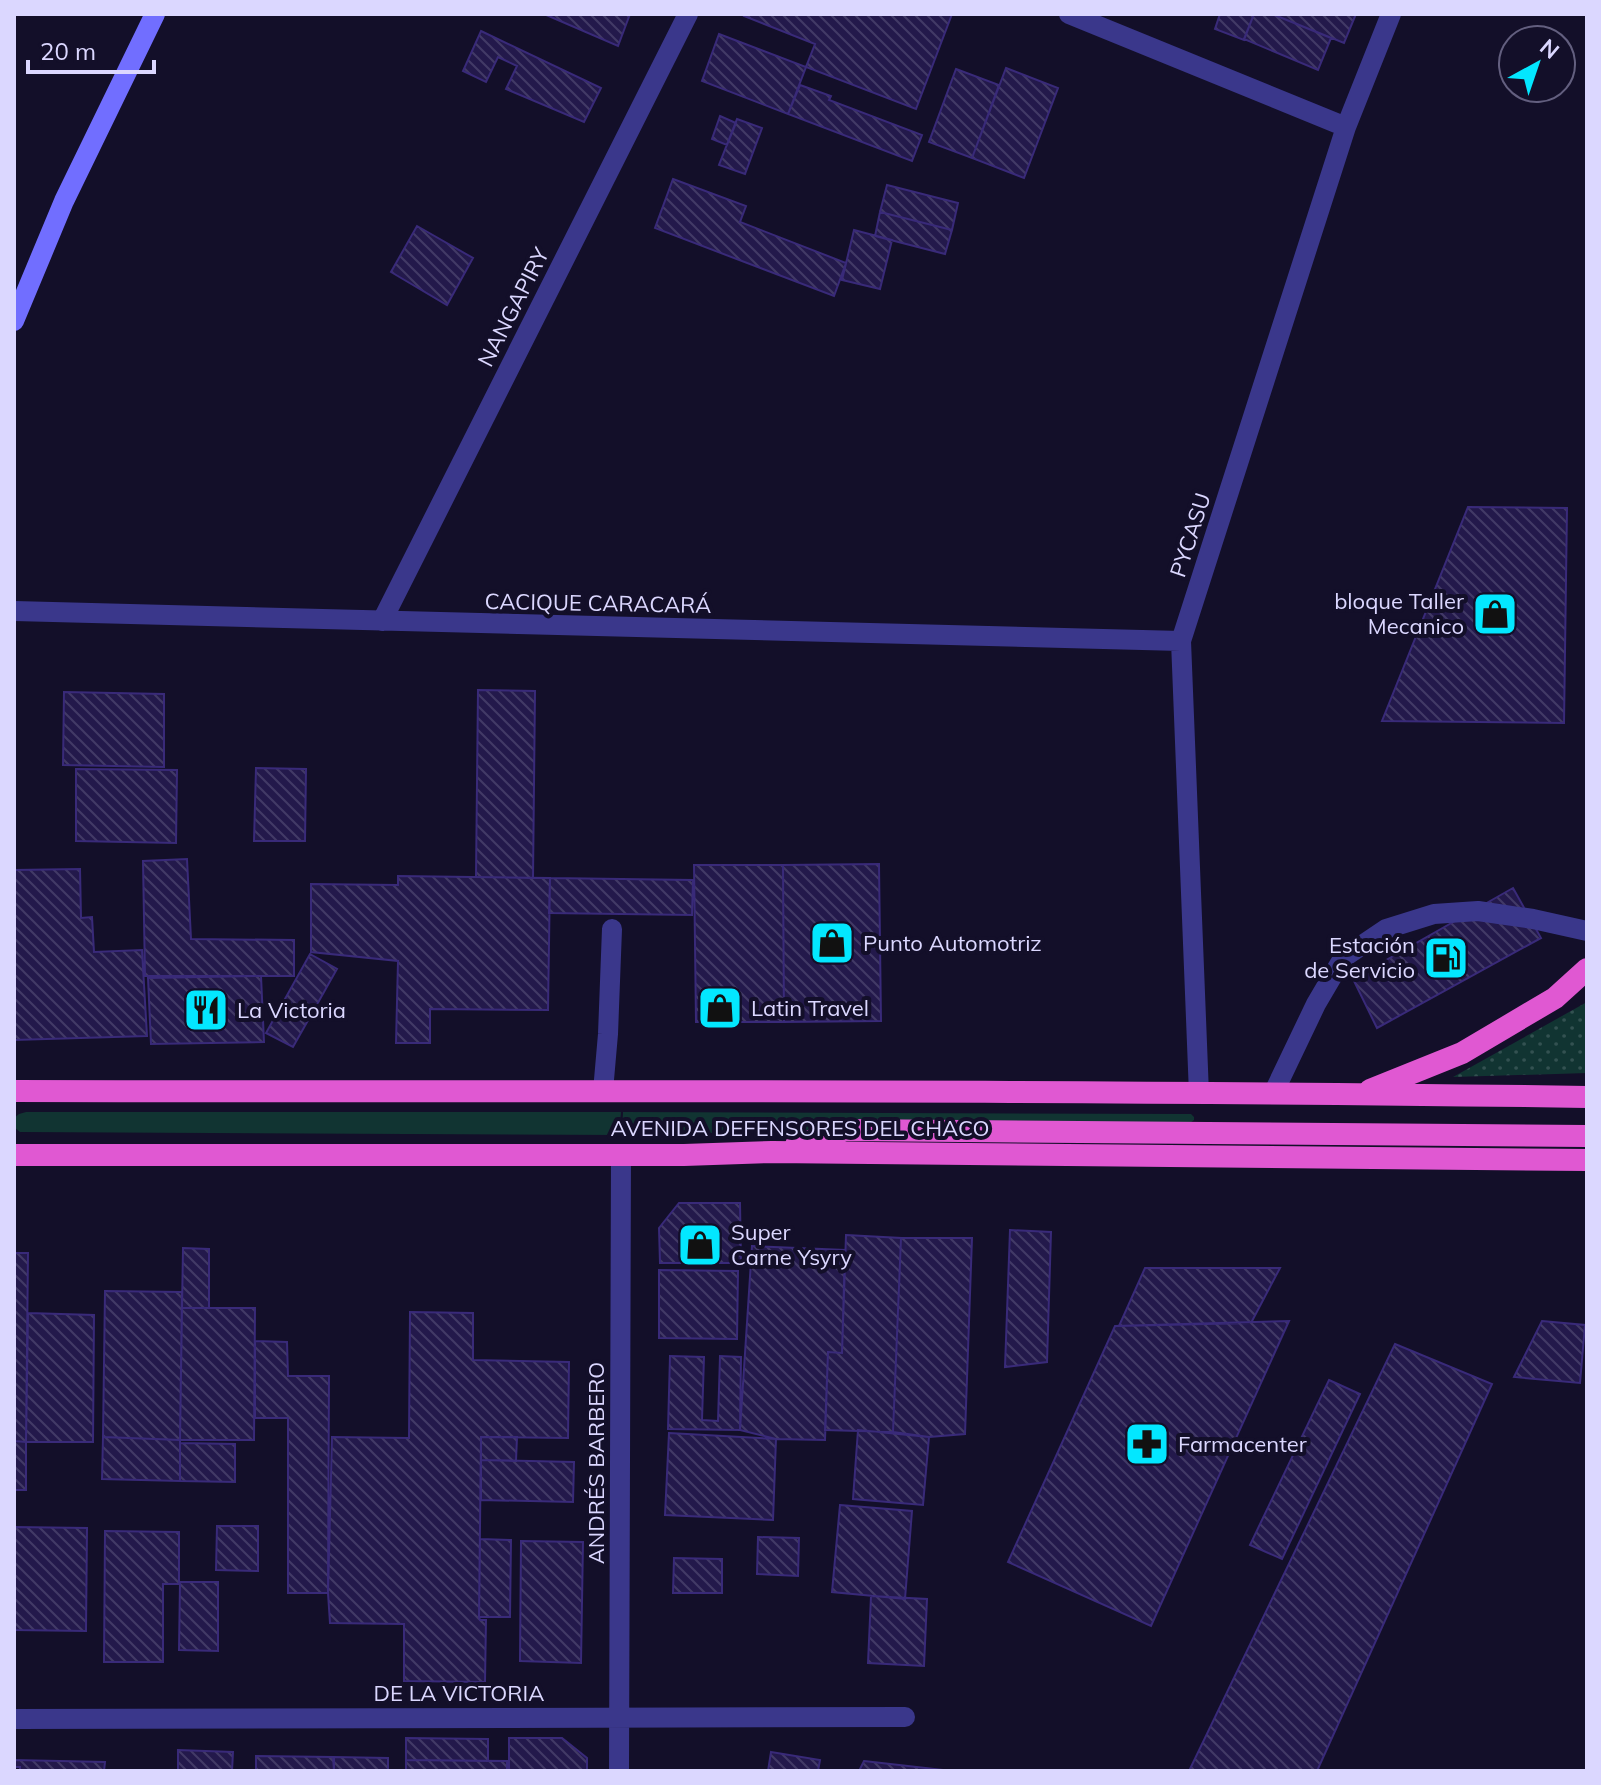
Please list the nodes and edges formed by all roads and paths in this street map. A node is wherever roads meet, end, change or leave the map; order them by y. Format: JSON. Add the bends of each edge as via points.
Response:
{"nodes":[{"id":1,"x":155,"y":14,"type":"edge"},
{"id":2,"x":688,"y":14,"type":"edge"},
{"id":3,"x":1069,"y":14,"type":"edge"},
{"id":4,"x":1391,"y":14,"type":"edge"},
{"id":5,"x":1346,"y":127,"type":"junction"},
{"id":6,"x":14,"y":321,"type":"edge"},
{"id":7,"x":14,"y":611,"type":"edge"},
{"id":8,"x":382,"y":621,"type":"junction"},
{"id":9,"x":1181,"y":641,"type":"junction"},
{"id":10,"x":612,"y":929,"type":"dead end"},
{"id":11,"x":1587,"y":931,"type":"edge"},
{"id":12,"x":1587,"y":969,"type":"edge"},
{"id":13,"x":14,"y":1091,"type":"edge"},
{"id":14,"x":603,"y":1091,"type":"junction"},
{"id":15,"x":1199,"y":1094,"type":"junction"},
{"id":16,"x":1273,"y":1094,"type":"junction"},
{"id":17,"x":1359,"y":1094,"type":"junction"},
{"id":18,"x":1587,"y":1097,"type":"edge"},
{"id":19,"x":1587,"y":1136,"type":"edge"},
{"id":20,"x":772,"y":1152,"type":"junction"},
{"id":21,"x":621,"y":1154,"type":"junction"},
{"id":22,"x":14,"y":1155,"type":"edge"},
{"id":23,"x":1587,"y":1160,"type":"edge"},
{"id":24,"x":620,"y":1717,"type":"junction"},
{"id":25,"x":905,"y":1717,"type":"dead end"},
{"id":26,"x":14,"y":1719,"type":"edge"},
{"id":27,"x":619,"y":1771,"type":"edge"}],
"edges":[{"from":1,"to":6,"type":"main road","via":[[64,201]]},
{"from":2,"to":8,"type":"street","name":"NANGAPIRY"},
{"from":3,"to":5,"type":"street"},
{"from":4,"to":5,"type":"street","name":"PYCASU"},
{"from":5,"to":9,"type":"street","name":"PYCASU"},
{"from":7,"to":8,"type":"street","name":"CACIQUE CARACARÁ"},
{"from":8,"to":9,"type":"street","name":"CACIQUE CARACARÁ"},
{"from":9,"to":15,"type":"street","name":"PYCASU"},
{"from":10,"to":14,"type":"street"},
{"from":11,"to":16,"type":"street","via":[[1478,911],[1434,914],[1386,929],[1343,958]]},
{"from":12,"to":17,"type":"highway","via":[[1555,998],[1462,1053]]},
{"from":13,"to":14,"type":"highway","name":"AVENIDA DEFENSORES DEL CHACO"},
{"from":14,"to":15,"type":"highway","name":"AVENIDA DEFENSORES DEL CHACO"},
{"from":15,"to":16,"type":"highway","name":"AVENIDA DEFENSORES DEL CHACO"},
{"from":16,"to":17,"type":"highway","name":"AVENIDA DEFENSORES DEL CHACO"},
{"from":17,"to":18,"type":"highway","name":"AVENIDA DEFENSORES DEL CHACO"},
{"from":19,"to":20,"type":"highway","via":[[846,1130]]},
{"from":20,"to":21,"type":"highway","name":"AVENIDA DEFENSORES DEL CHACO"},
{"from":20,"to":23,"type":"highway","name":"AVENIDA DEFENSORES DEL CHACO"},
{"from":21,"to":22,"type":"highway","name":"AVENIDA DEFENSORES DEL CHACO"},
{"from":21,"to":24,"type":"street","name":"ANDRÉS BARBERO"},
{"from":24,"to":25,"type":"street","name":"DE LA VICTORIA"},
{"from":24,"to":26,"type":"street","name":"DE LA VICTORIA"},
{"from":24,"to":27,"type":"street","name":"ANDRÉS BARBERO"}]}
